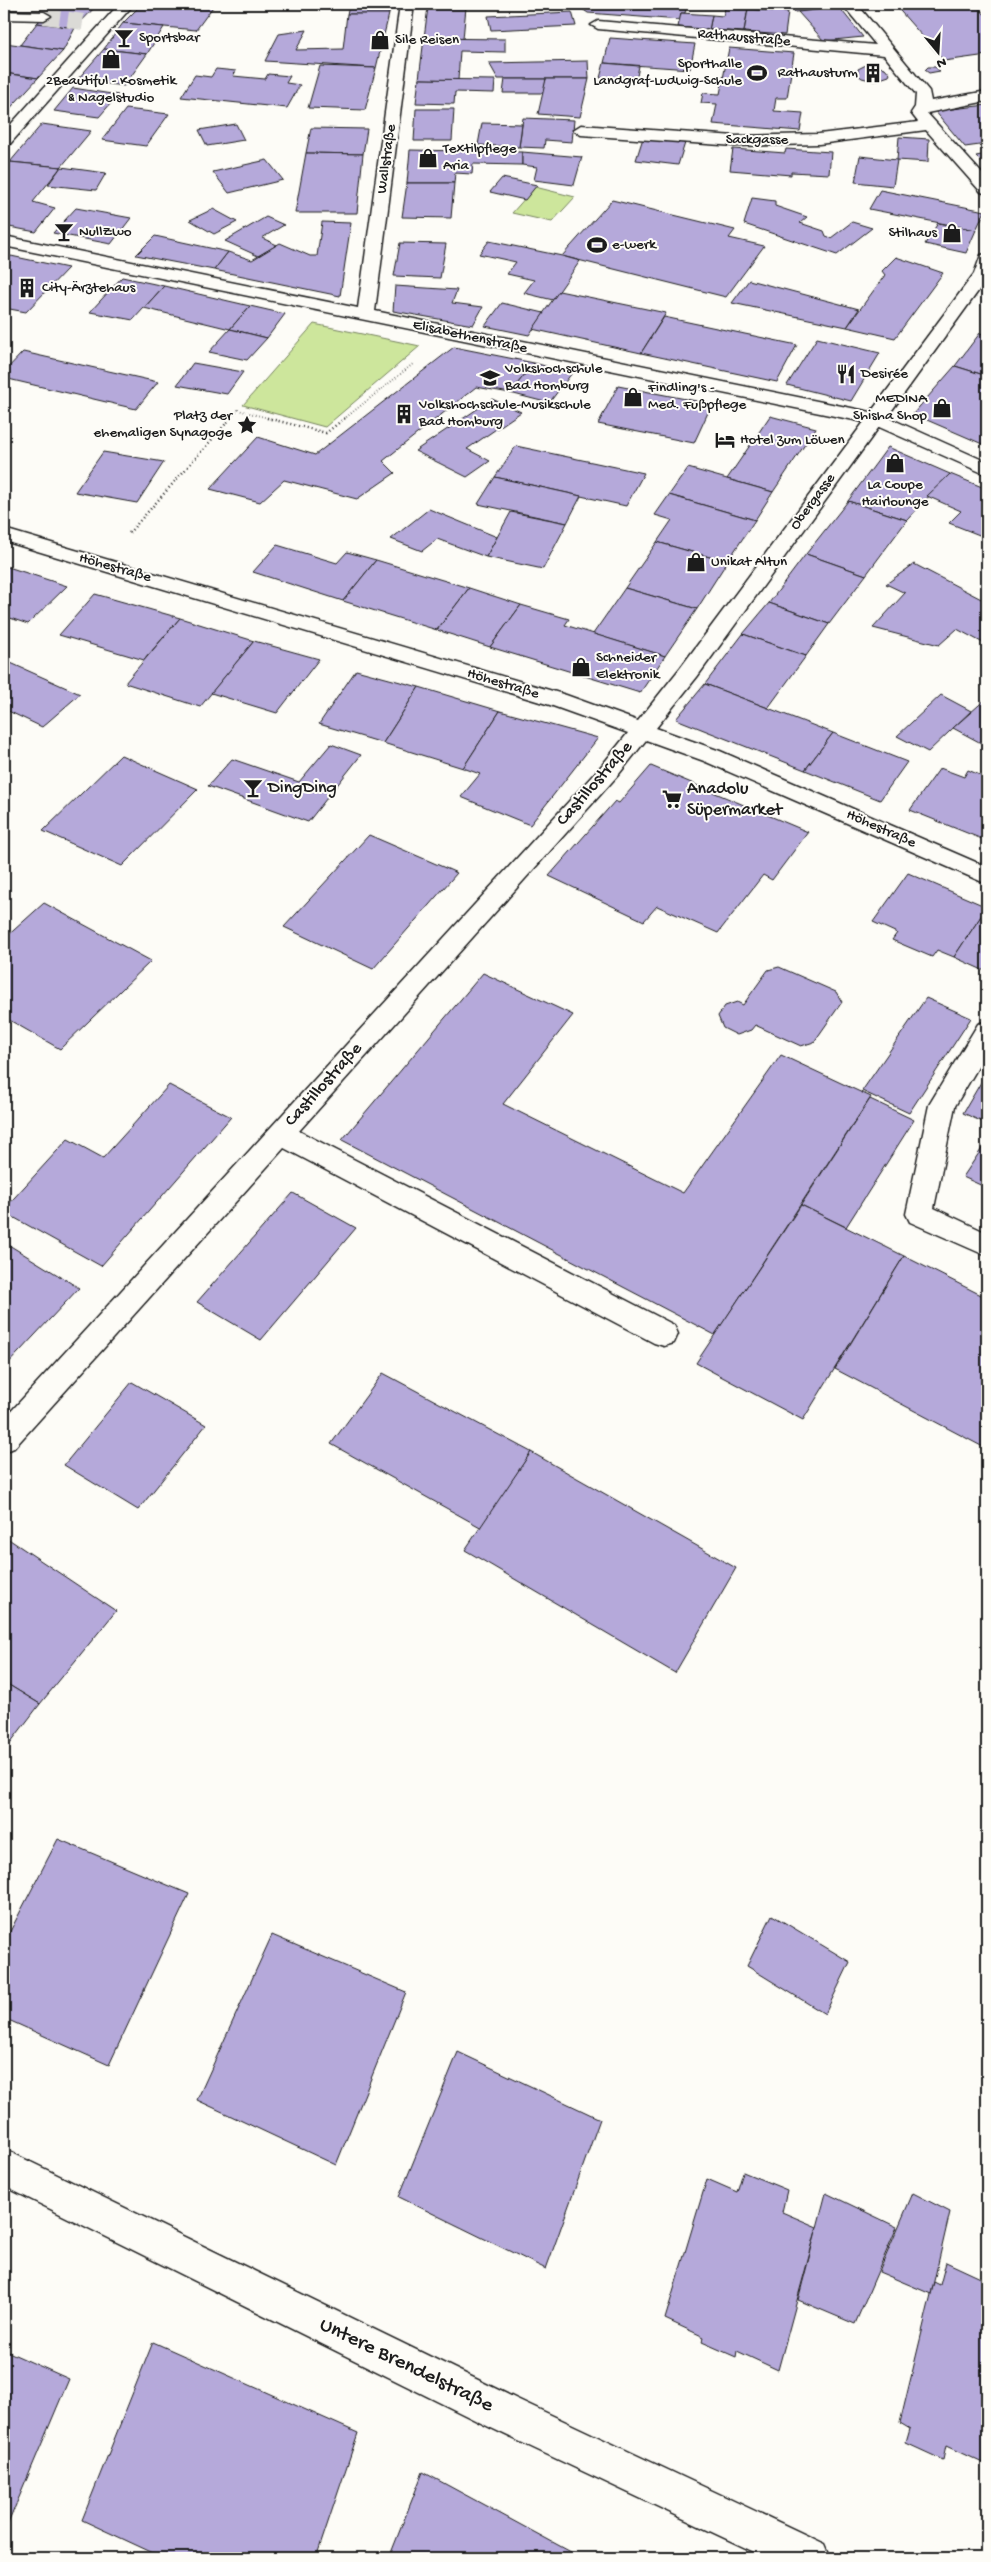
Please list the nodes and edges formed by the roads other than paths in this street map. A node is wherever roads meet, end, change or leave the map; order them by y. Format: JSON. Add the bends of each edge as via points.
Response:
{"nodes":[{"id":1,"x":127,"y":4,"type":"edge"},
{"id":2,"x":407,"y":4,"type":"edge"},
{"id":3,"x":849,"y":4,"type":"edge"},
{"id":4,"x":4,"y":15,"type":"edge"},
{"id":5,"x":44,"y":16,"type":"tunnel mouth"},
{"id":6,"x":92,"y":23,"type":"tunnel mouth"},
{"id":7,"x":110,"y":25,"type":"junction"},
{"id":8,"x":598,"y":25,"type":"dead end"},
{"id":9,"x":890,"y":51,"type":"junction"},
{"id":10,"x":987,"y":96,"type":"edge"},
{"id":11,"x":923,"y":107,"type":"junction"},
{"id":12,"x":932,"y":125,"type":"junction"},
{"id":13,"x":581,"y":130,"type":"dead end"},
{"id":14,"x":4,"y":141,"type":"edge"},
{"id":15,"x":987,"y":189,"type":"edge"},
{"id":16,"x":4,"y":241,"type":"edge"},
{"id":17,"x":985,"y":270,"type":"edge"},
{"id":18,"x":366,"y":314,"type":"junction"},
{"id":19,"x":874,"y":418,"type":"junction"},
{"id":20,"x":987,"y":469,"type":"edge"},
{"id":21,"x":4,"y":535,"type":"edge"},
{"id":22,"x":642,"y":729,"type":"junction"},
{"id":23,"x":987,"y":876,"type":"edge"},
{"id":24,"x":987,"y":1031,"type":"edge"},
{"id":25,"x":280,"y":1134,"type":"junction"},
{"id":26,"x":987,"y":1245,"type":"edge"},
{"id":27,"x":664,"y":1334,"type":"dead end"},
{"id":28,"x":4,"y":1439,"type":"edge"},
{"id":29,"x":4,"y":2167,"type":"edge"},
{"id":30,"x":811,"y":2558,"type":"edge"}],
"edges":[{"from":1,"to":7,"type":"street"},
{"from":2,"to":18,"type":"street","name":"Wallstraße"},
{"from":3,"to":9,"type":"street"},
{"from":4,"to":5,"type":"street"},
{"from":6,"to":7,"type":"street"},
{"from":7,"to":14,"type":"street"},
{"from":8,"to":9,"type":"street","name":"Rathausstraße"},
{"from":9,"to":11,"type":"street","via":[[924,94]]},
{"from":10,"to":11,"type":"street"},
{"from":11,"to":12,"type":"street","via":[[920,113]]},
{"from":12,"to":13,"type":"street","name":"Sackgasse","via":[[819,139],[735,141]]},
{"from":12,"to":15,"type":"street"},
{"from":16,"to":18,"type":"street","name":"Elisabethenstraße"},
{"from":17,"to":19,"type":"street","name":"Obergasse"},
{"from":18,"to":19,"type":"street","name":"Elisabethenstraße","via":[[450,334]]},
{"from":19,"to":20,"type":"street","name":"Elisabethenstraße"},
{"from":19,"to":22,"type":"street","name":"Obergasse","via":[[695,664]]},
{"from":21,"to":22,"type":"street","name":"Höhestraße","via":[[558,700]]},
{"from":22,"to":23,"type":"street","name":"Höhestraße","via":[[712,756]]},
{"from":22,"to":25,"type":"street","name":"Castillostraße","via":[[611,768]]},
{"from":24,"to":26,"type":"street","via":[[942,1105],[919,1214]]},
{"from":25,"to":27,"type":"street"},
{"from":25,"to":28,"type":"street","name":"Castillostraße"},
{"from":29,"to":30,"type":"street","name":"Untere Brendelstraße","via":[[503,2413]]}]}
